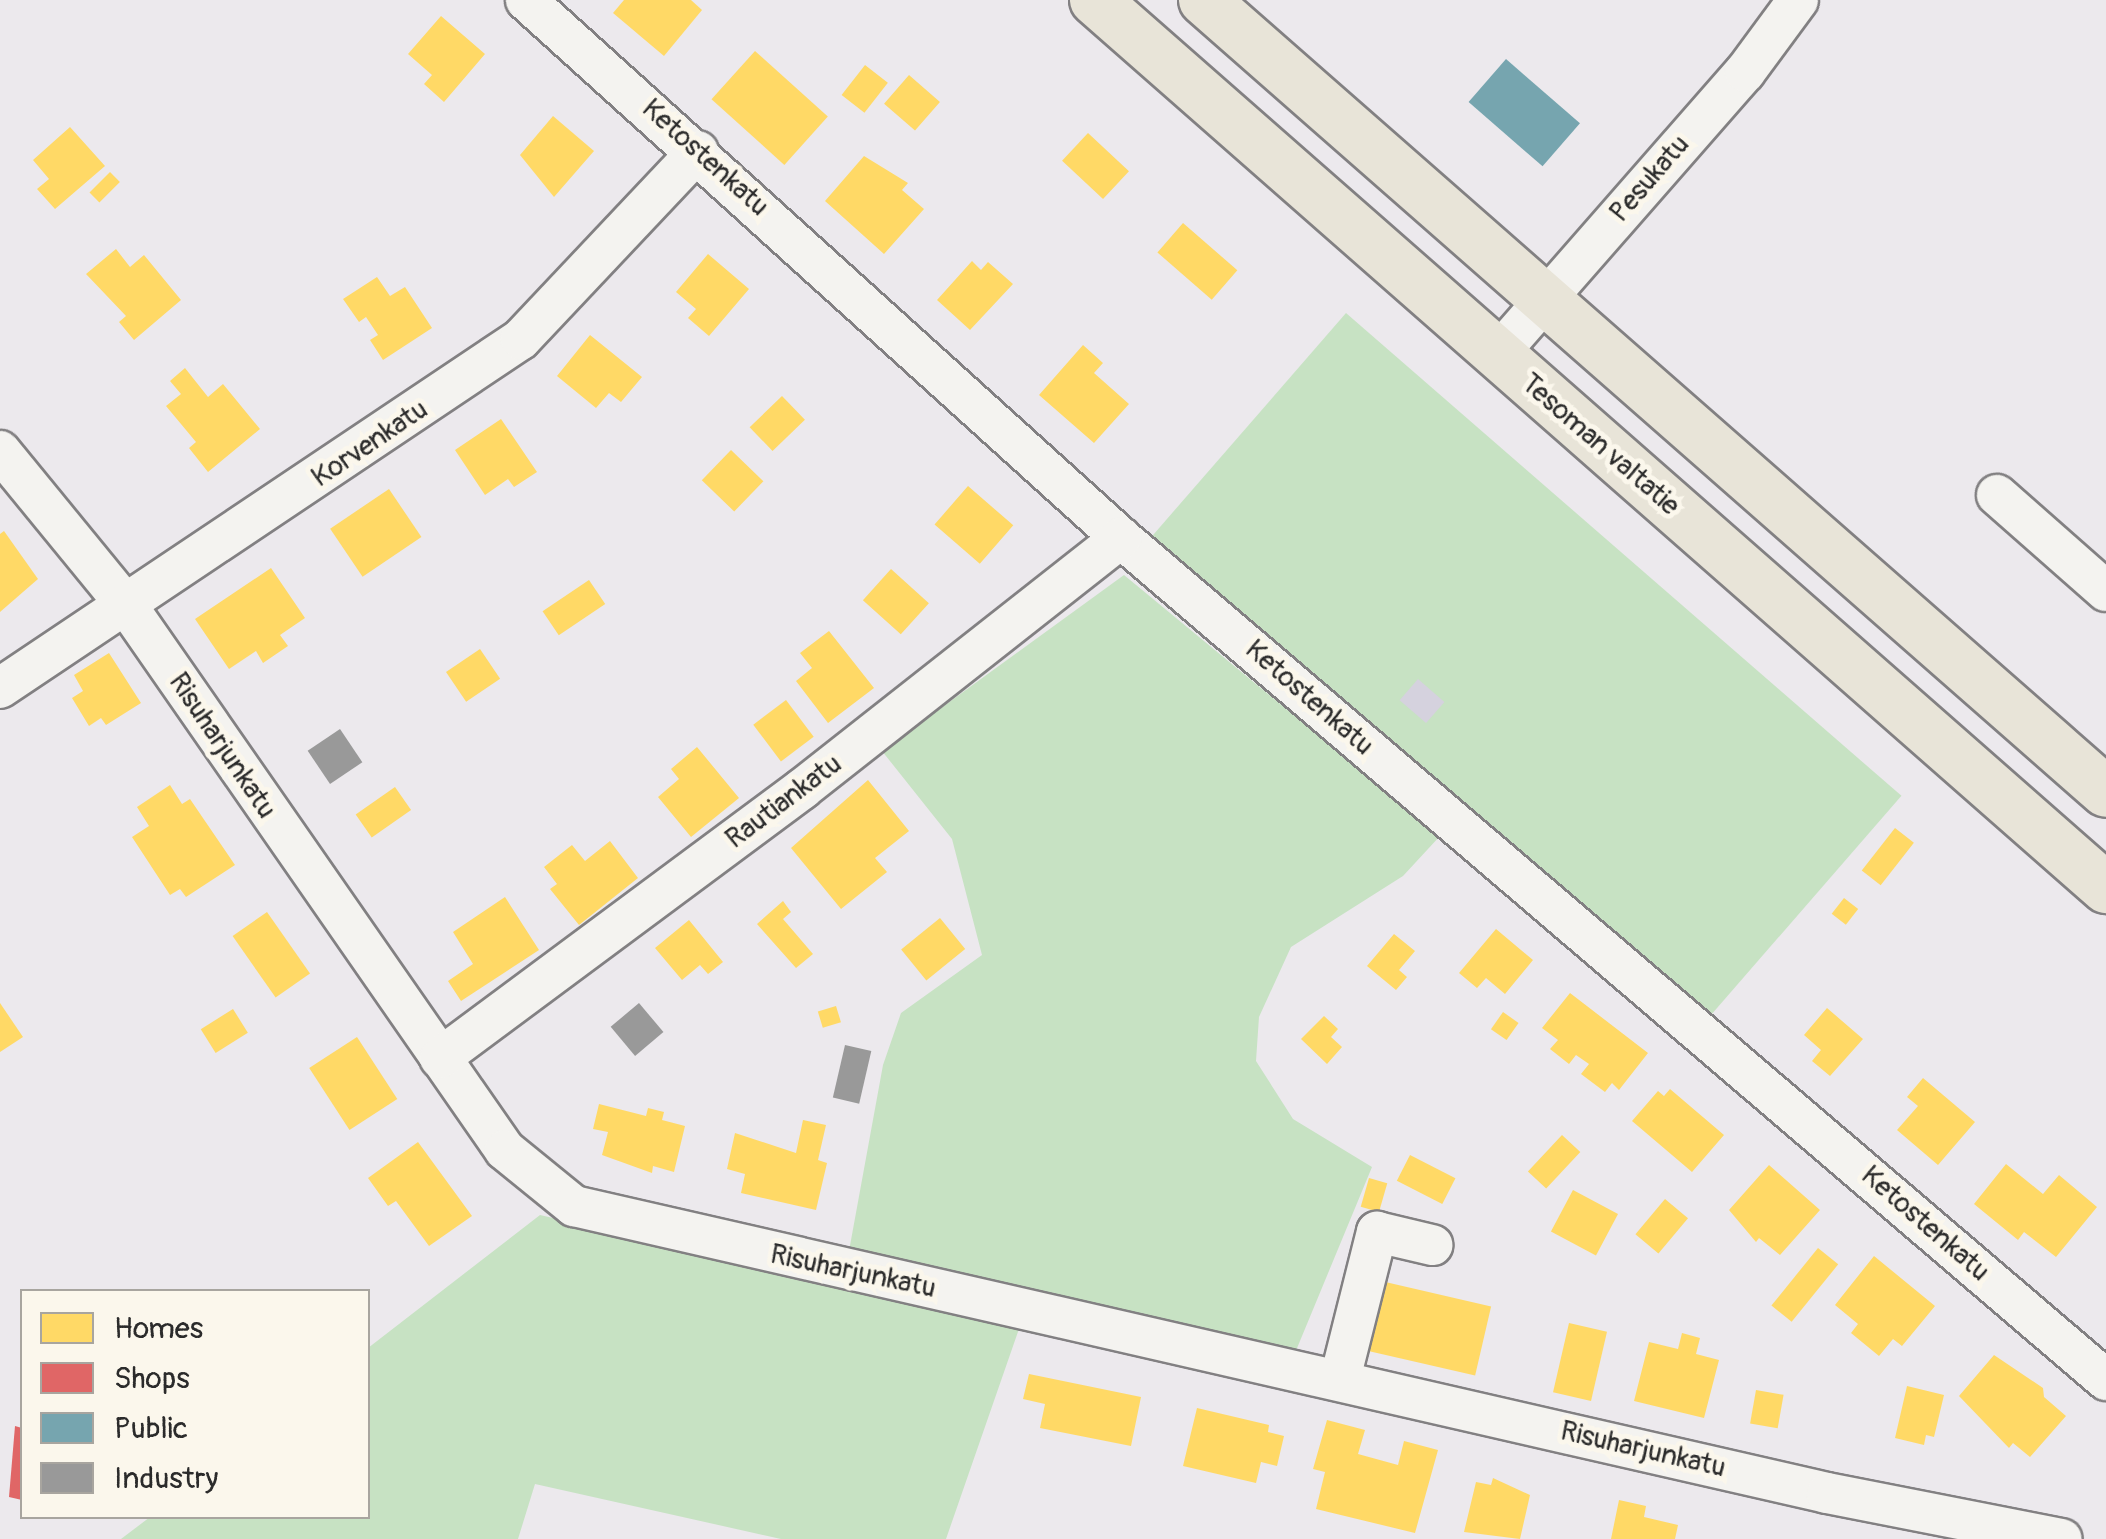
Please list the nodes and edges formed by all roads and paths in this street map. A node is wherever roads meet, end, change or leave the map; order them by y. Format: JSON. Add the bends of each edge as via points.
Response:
{"nodes":[{"id":1,"x":526,"y":0,"type":"edge"},
{"id":2,"x":1095,"y":0,"type":"edge"},
{"id":3,"x":1204,"y":0,"type":"edge"},
{"id":4,"x":1798,"y":0,"type":"edge"},
{"id":5,"x":698,"y":151,"type":"junction"},
{"id":6,"x":1546,"y":299,"type":"junction"},
{"id":7,"x":1498,"y":355,"type":"junction"},
{"id":8,"x":0,"y":452,"type":"edge"},
{"id":9,"x":1997,"y":495,"type":"dead end"},
{"id":10,"x":1121,"y":538,"type":"junction"},
{"id":11,"x":2106,"y":591,"type":"edge"},
{"id":12,"x":127,"y":606,"type":"junction"},
{"id":13,"x":0,"y":688,"type":"edge"},
{"id":14,"x":2106,"y":792,"type":"edge"},
{"id":15,"x":2106,"y":888,"type":"edge"},
{"id":16,"x":440,"y":1058,"type":"junction"},
{"id":17,"x":1432,"y":1245,"type":"dead end"},
{"id":18,"x":1340,"y":1378,"type":"junction"},
{"id":19,"x":2106,"y":1380,"type":"edge"},
{"id":20,"x":2062,"y":1539,"type":"edge"}],
"edges":[{"from":1,"to":5,"type":"street","name":"Ketostenkatu"},
{"from":2,"to":7,"type":"main road","name":"Tesoman valtatie"},
{"from":3,"to":6,"type":"main road"},
{"from":4,"to":6,"type":"street","name":"Pesukatu","via":[[1744,72]]},
{"from":5,"to":10,"type":"street","name":"Ketostenkatu"},
{"from":5,"to":12,"type":"street","name":"Korvenkatu","via":[[521,339]]},
{"from":6,"to":7,"type":"street","name":"Pesukatu"},
{"from":6,"to":14,"type":"main road"},
{"from":7,"to":15,"type":"main road","name":"Tesoman valtatie"},
{"from":8,"to":12,"type":"street","name":"Risuharjunkatu"},
{"from":9,"to":11,"type":"street"},
{"from":10,"to":16,"type":"street","name":"Rautiankatu","via":[[787,801]]},
{"from":10,"to":19,"type":"street","name":"Ketostenkatu"},
{"from":12,"to":13,"type":"street","name":"Korvenkatu"},
{"from":12,"to":16,"type":"street","name":"Risuharjunkatu"},
{"from":16,"to":18,"type":"street","name":"Risuharjunkatu","via":[[505,1150],[574,1206]]},
{"from":17,"to":18,"type":"street","via":[[1377,1232]]},
{"from":18,"to":20,"type":"street","name":"Risuharjunkatu","via":[[1827,1492]]}]}
